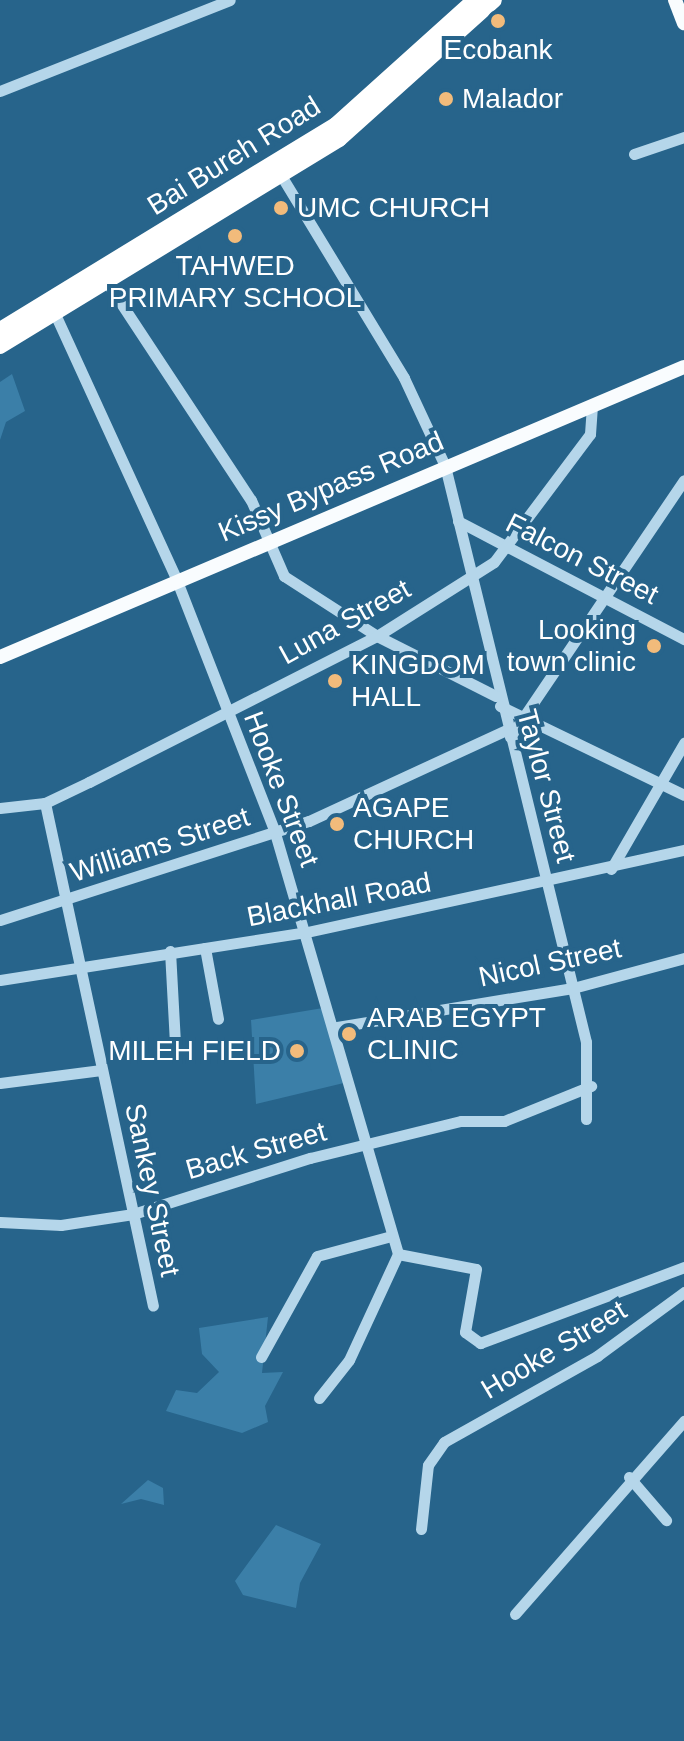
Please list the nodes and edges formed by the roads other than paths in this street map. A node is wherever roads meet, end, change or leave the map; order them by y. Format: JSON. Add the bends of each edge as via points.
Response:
{"nodes":[{"id":1,"x":230,"y":0,"type":"edge"},
{"id":2,"x":475,"y":0,"type":"edge"},
{"id":3,"x":494,"y":0,"type":"edge"},
{"id":4,"x":675,"y":0,"type":"edge"},
{"id":5,"x":683,"y":19,"type":"edge"},
{"id":6,"x":0,"y":91,"type":"edge"},
{"id":7,"x":684,"y":137,"type":"edge"},
{"id":8,"x":634,"y":154,"type":"dead end"},
{"id":9,"x":282,"y":177,"type":"junction"},
{"id":10,"x":107,"y":282,"type":"junction"},
{"id":11,"x":55,"y":314,"type":"junction"},
{"id":12,"x":0,"y":330,"type":"edge"},
{"id":13,"x":0,"y":346,"type":"edge"},
{"id":14,"x":684,"y":367,"type":"edge"},
{"id":15,"x":592,"y":405,"type":"junction"},
{"id":16,"x":445,"y":466,"type":"junction"},
{"id":17,"x":684,"y":480,"type":"edge"},
{"id":18,"x":458,"y":521,"type":"junction"},
{"id":19,"x":270,"y":540,"type":"junction"},
{"id":20,"x":510,"y":549,"type":"junction"},
{"id":21,"x":467,"y":578,"type":"junction"},
{"id":22,"x":177,"y":581,"type":"junction"},
{"id":23,"x":607,"y":599,"type":"junction"},
{"id":24,"x":377,"y":636,"type":"junction"},
{"id":25,"x":684,"y":639,"type":"edge"},
{"id":26,"x":0,"y":657,"type":"edge"},
{"id":27,"x":498,"y":701,"type":"junction"},
{"id":28,"x":226,"y":710,"type":"junction"},
{"id":29,"x":524,"y":717,"type":"junction"},
{"id":30,"x":509,"y":733,"type":"junction"},
{"id":31,"x":684,"y":743,"type":"edge"},
{"id":32,"x":658,"y":782,"type":"junction"},
{"id":33,"x":684,"y":795,"type":"edge"},
{"id":34,"x":45,"y":803,"type":"junction"},
{"id":35,"x":0,"y":808,"type":"edge"},
{"id":36,"x":275,"y":833,"type":"junction"},
{"id":37,"x":684,"y":850,"type":"edge"},
{"id":38,"x":611,"y":869,"type":"junction"},
{"id":39,"x":547,"y":883,"type":"junction"},
{"id":40,"x":67,"y":900,"type":"junction"},
{"id":41,"x":0,"y":920,"type":"edge"},
{"id":42,"x":307,"y":932,"type":"junction"},
{"id":43,"x":684,"y":945,"type":"edge"},
{"id":44,"x":205,"y":948,"type":"junction"},
{"id":45,"x":170,"y":951,"type":"junction"},
{"id":46,"x":680,"y":958,"type":"edge"},
{"id":47,"x":79,"y":964,"type":"junction"},
{"id":48,"x":0,"y":980,"type":"edge"},
{"id":49,"x":573,"y":988,"type":"junction"},
{"id":50,"x":218,"y":1019,"type":"dead end"},
{"id":51,"x":337,"y":1027,"type":"junction"},
{"id":52,"x":175,"y":1044,"type":"dead end"},
{"id":53,"x":101,"y":1070,"type":"junction"},
{"id":54,"x":0,"y":1083,"type":"edge"},
{"id":55,"x":591,"y":1086,"type":"junction"},
{"id":56,"x":586,"y":1119,"type":"dead end"},
{"id":57,"x":370,"y":1144,"type":"junction"},
{"id":58,"x":0,"y":1214,"type":"edge"},
{"id":59,"x":133,"y":1214,"type":"junction"},
{"id":60,"x":0,"y":1222,"type":"edge"},
{"id":61,"x":391,"y":1236,"type":"junction"},
{"id":62,"x":398,"y":1254,"type":"junction"},
{"id":63,"x":684,"y":1267,"type":"edge"},
{"id":64,"x":684,"y":1292,"type":"edge"},
{"id":65,"x":153,"y":1306,"type":"dead end"},
{"id":66,"x":261,"y":1357,"type":"dead end"},
{"id":67,"x":319,"y":1398,"type":"dead end"},
{"id":68,"x":684,"y":1421,"type":"edge"},
{"id":69,"x":629,"y":1477,"type":"junction"},
{"id":70,"x":666,"y":1520,"type":"dead end"},
{"id":71,"x":421,"y":1529,"type":"dead end"},
{"id":72,"x":515,"y":1614,"type":"dead end"}],
"edges":[{"from":1,"to":6,"type":"street"},
{"from":2,"to":12,"type":"highway","name":"Bai Bureh Road","via":[[336,125]]},
{"from":3,"to":9,"type":"highway","via":[[386,103]]},
{"from":4,"to":5,"type":"main road"},
{"from":7,"to":8,"type":"street"},
{"from":9,"to":10,"type":"highway"},
{"from":9,"to":16,"type":"street","name":"Taylor Street","via":[[404,378]]},
{"from":10,"to":11,"type":"highway"},
{"from":10,"to":19,"type":"street"},
{"from":11,"to":13,"type":"highway"},
{"from":11,"to":22,"type":"street","name":"Hooke Street"},
{"from":14,"to":15,"type":"main road","name":"Kissy Bypass Road"},
{"from":15,"to":16,"type":"main road","name":"Kissy Bypass Road"},
{"from":15,"to":20,"type":"street","name":"Luna Street","via":[[590,434]]},
{"from":16,"to":18,"type":"street","name":"Taylor Street"},
{"from":16,"to":19,"type":"main road","name":"Kissy Bypass Road"},
{"from":17,"to":23,"type":"street"},
{"from":18,"to":20,"type":"street","name":"Falcon Street"},
{"from":18,"to":21,"type":"street","name":"Taylor Street"},
{"from":19,"to":22,"type":"main road","name":"Kissy Bypass Road"},
{"from":19,"to":24,"type":"street","via":[[294,586]]},
{"from":20,"to":21,"type":"street","name":"Luna Street"},
{"from":20,"to":23,"type":"street","name":"Falcon Street"},
{"from":21,"to":24,"type":"street","name":"Luna Street"},
{"from":21,"to":27,"type":"street","name":"Taylor Street"},
{"from":22,"to":26,"type":"main road","name":"Kissy Bypass Road"},
{"from":22,"to":28,"type":"street","name":"Hooke Street"},
{"from":23,"to":25,"type":"street","name":"Falcon Street"},
{"from":23,"to":29,"type":"street"},
{"from":24,"to":27,"type":"street"},
{"from":24,"to":28,"type":"street","name":"Luna Street"},
{"from":27,"to":29,"type":"street"},
{"from":27,"to":30,"type":"street","name":"Taylor Street"},
{"from":28,"to":34,"type":"street","name":"Luna Street"},
{"from":28,"to":36,"type":"street","name":"Hooke Street"},
{"from":29,"to":30,"type":"street"},
{"from":29,"to":32,"type":"street"},
{"from":30,"to":36,"type":"street","name":"Williams Street"},
{"from":30,"to":39,"type":"street","name":"Taylor Street"},
{"from":31,"to":32,"type":"street"},
{"from":32,"to":33,"type":"street"},
{"from":32,"to":38,"type":"street"},
{"from":34,"to":35,"type":"street"},
{"from":34,"to":40,"type":"street","name":"Sankey Street"},
{"from":36,"to":40,"type":"street","name":"Williams Street"},
{"from":36,"to":42,"type":"street","name":"Hooke Street"},
{"from":37,"to":38,"type":"street","name":"Blackhall Road"},
{"from":38,"to":39,"type":"street","name":"Blackhall Road"},
{"from":39,"to":42,"type":"street","name":"Blackhall Road"},
{"from":39,"to":49,"type":"street","name":"Taylor Street"},
{"from":40,"to":41,"type":"street","name":"Williams Street"},
{"from":40,"to":47,"type":"street","name":"Sankey Street"},
{"from":42,"to":44,"type":"street","name":"Blackhall Road"},
{"from":42,"to":51,"type":"street","name":"Hooke Street"},
{"from":43,"to":46,"type":"street"},
{"from":44,"to":45,"type":"street","name":"Blackhall Road"},
{"from":44,"to":50,"type":"street"},
{"from":45,"to":47,"type":"street","name":"Blackhall Road"},
{"from":45,"to":52,"type":"street"},
{"from":46,"to":49,"type":"street","name":"Nicol Street"},
{"from":47,"to":48,"type":"street","name":"Blackhall Road"},
{"from":47,"to":53,"type":"street","name":"Sankey Street"},
{"from":49,"to":51,"type":"street","name":"Nicol Street"},
{"from":49,"to":55,"type":"street","name":"Taylor Street"},
{"from":51,"to":57,"type":"street","name":"Hooke Street"},
{"from":53,"to":54,"type":"street"},
{"from":53,"to":59,"type":"street","name":"Sankey Street"},
{"from":55,"to":56,"type":"street","name":"Taylor Street"},
{"from":55,"to":57,"type":"street","name":"Back Street","via":[[504,1121]]},
{"from":57,"to":59,"type":"street","name":"Back Street"},
{"from":57,"to":61,"type":"street","name":"Hooke Street"},
{"from":58,"to":60,"type":"street"},
{"from":59,"to":60,"type":"street","name":"Back Street","via":[[61,1225]]},
{"from":59,"to":65,"type":"street","name":"Sankey Street"},
{"from":61,"to":62,"type":"street","name":"Hooke Street"},
{"from":61,"to":66,"type":"street","via":[[317,1256]]},
{"from":62,"to":63,"type":"street","name":"Hooke Street","via":[[476,1269],[465,1332],[480,1343]]},
{"from":62,"to":67,"type":"street","via":[[356,1348]]},
{"from":64,"to":71,"type":"street","name":"Hooke Street","via":[[597,1356],[444,1442],[428,1465]]},
{"from":68,"to":69,"type":"street"},
{"from":69,"to":70,"type":"street"},
{"from":69,"to":72,"type":"street"}]}
